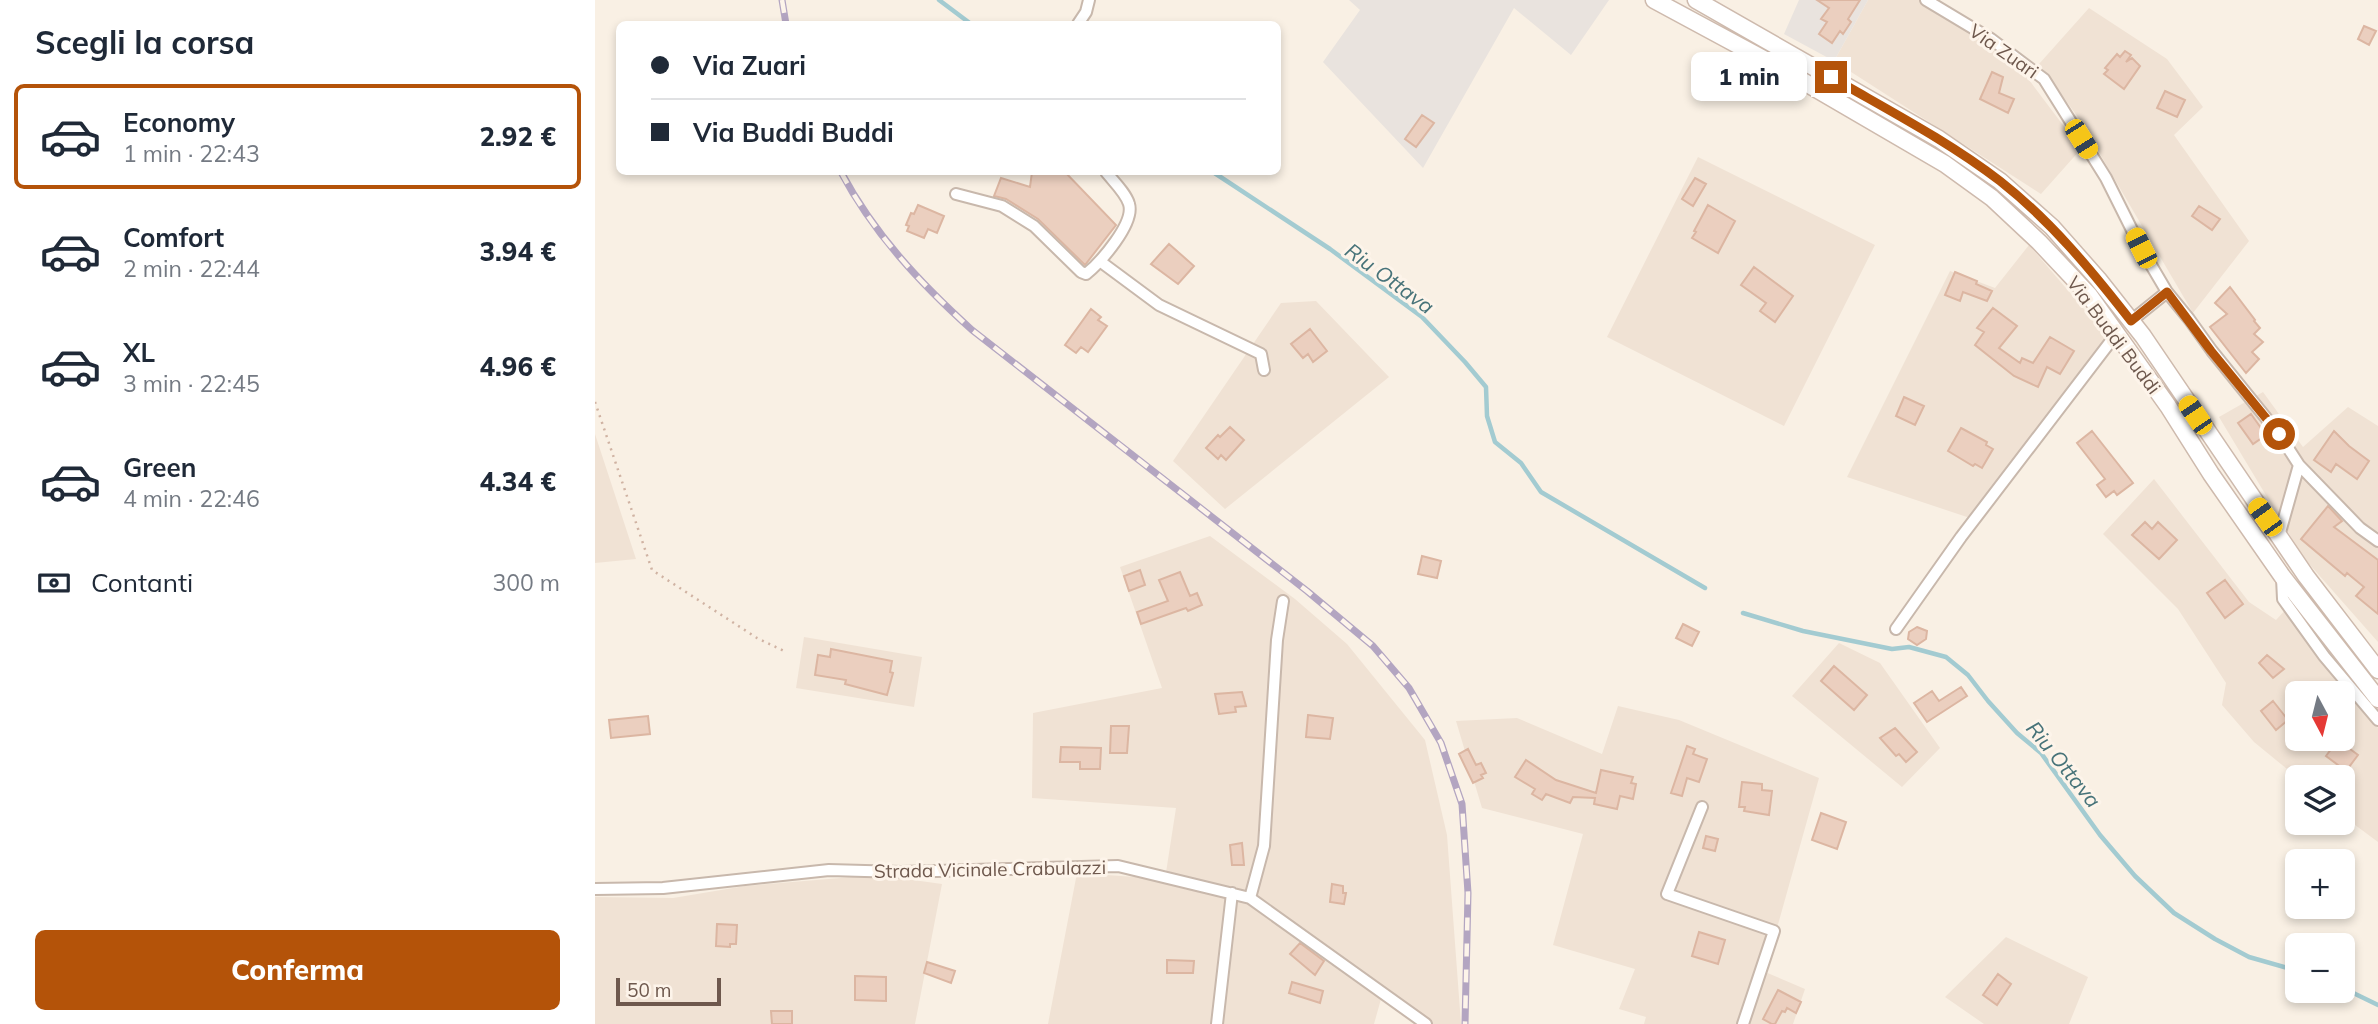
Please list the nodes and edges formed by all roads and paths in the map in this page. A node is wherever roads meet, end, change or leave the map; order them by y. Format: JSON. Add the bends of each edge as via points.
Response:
{"nodes":[{"id":1,"x":1089,"y":0,"type":"edge"},
{"id":2,"x":1654,"y":0,"type":"edge"},
{"id":3,"x":1696,"y":0,"type":"edge"},
{"id":4,"x":1926,"y":0,"type":"edge"},
{"id":5,"x":1080,"y":21,"type":"edge"},
{"id":6,"x":1108,"y":175,"type":"edge"},
{"id":7,"x":956,"y":194,"type":"dead end"},
{"id":8,"x":1101,"y":262,"type":"junction"},
{"id":9,"x":2167,"y":292,"type":"junction"},
{"id":10,"x":2131,"y":321,"type":"junction"},
{"id":11,"x":2117,"y":333,"type":"junction"},
{"id":12,"x":1264,"y":370,"type":"dead end"},
{"id":13,"x":595,"y":402,"type":"edge"},
{"id":14,"x":2299,"y":465,"type":"junction"},
{"id":15,"x":2279,"y":536,"type":"junction"},
{"id":16,"x":2378,"y":541,"type":"edge"},
{"id":17,"x":2282,"y":576,"type":"junction"},
{"id":18,"x":1283,"y":601,"type":"dead end"},
{"id":19,"x":1896,"y":629,"type":"dead end"},
{"id":20,"x":784,"y":651,"type":"dead end"},
{"id":21,"x":2378,"y":670,"type":"edge"},
{"id":22,"x":2378,"y":699,"type":"edge"},
{"id":23,"x":2378,"y":720,"type":"edge"},
{"id":24,"x":1702,"y":807,"type":"dead end"},
{"id":25,"x":595,"y":889,"type":"edge"},
{"id":26,"x":1232,"y":893,"type":"junction"},
{"id":27,"x":1250,"y":898,"type":"junction"},
{"id":28,"x":1217,"y":1024,"type":"edge"},
{"id":29,"x":1426,"y":1024,"type":"edge"},
{"id":30,"x":1743,"y":1024,"type":"edge"}],
"edges":[{"from":1,"to":5,"type":"street"},
{"from":2,"to":11,"type":"main road","name":"Via Buddi Buddi","via":[[1945,164],[1992,198],[2039,242]]},
{"from":3,"to":10,"type":"main road","name":"Via Buddi Buddi","via":[[1939,139],[2000,181],[2052,227]]},
{"from":4,"to":9,"type":"street","name":"Via Zuari","via":[[1991,39],[2044,79],[2106,178]]},
{"from":6,"to":8,"type":"street","via":[[1129,202],[1131,215]]},
{"from":7,"to":8,"type":"street","via":[[1002,206],[1034,226],[1081,272],[1086,274]]},
{"from":8,"to":12,"type":"street","via":[[1159,305],[1261,354]]},
{"from":9,"to":10,"type":"street"},
{"from":9,"to":14,"type":"street","name":"Via Zuari"},
{"from":10,"to":15,"type":"main road","name":"Via Buddi Buddi"},
{"from":11,"to":17,"type":"main road","name":"Via Buddi Buddi"},
{"from":11,"to":19,"type":"street"},
{"from":13,"to":20,"type":"path","via":[[652,570]]},
{"from":14,"to":15,"type":"street"},
{"from":14,"to":16,"type":"street","name":"Via Zuari"},
{"from":15,"to":21,"type":"main road","name":"Via Buddi Buddi"},
{"from":17,"to":22,"type":"main road","name":"Via Buddi Buddi"},
{"from":17,"to":23,"type":"street","via":[[2283,599]]},
{"from":18,"to":27,"type":"street","via":[[1264,846]]},
{"from":24,"to":30,"type":"street","via":[[1667,894],[1774,931]]},
{"from":25,"to":26,"type":"street","name":"Strada Vicinale Crabulazzi","via":[[663,888],[829,870],[1118,866]]},
{"from":26,"to":27,"type":"street","name":"Strada Vicinale Crabulazzi"},
{"from":26,"to":28,"type":"street"},
{"from":27,"to":29,"type":"street","name":"Strada Vicinale Crabulazzi"}]}
